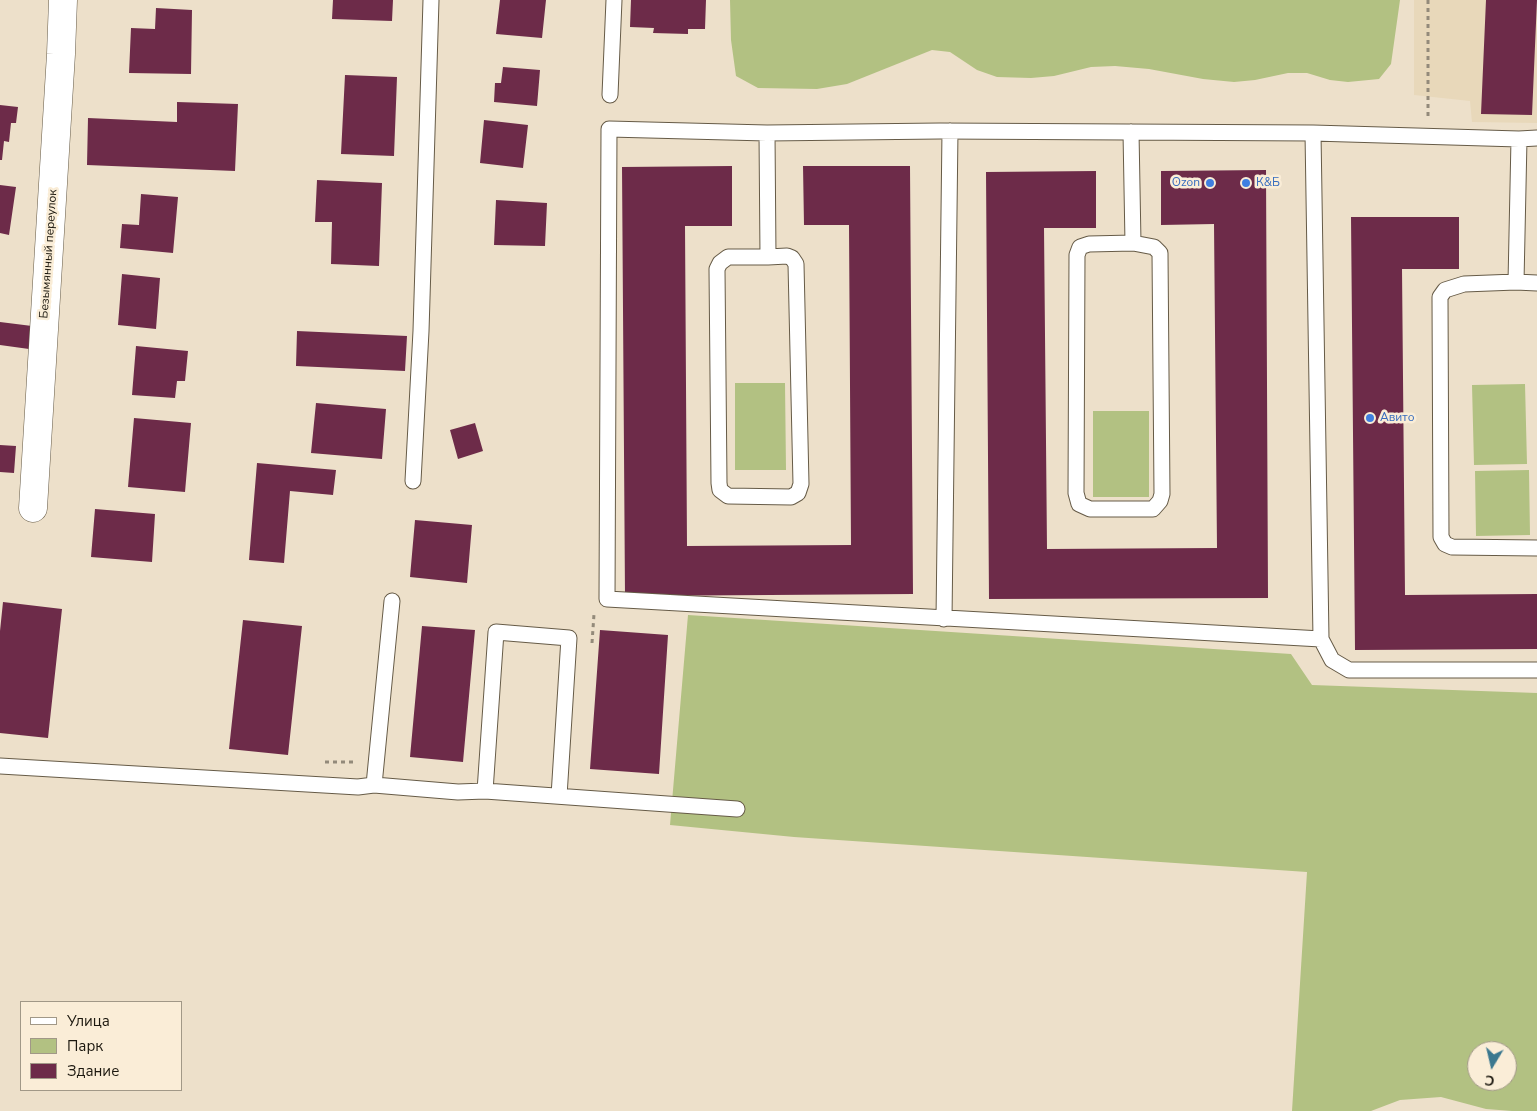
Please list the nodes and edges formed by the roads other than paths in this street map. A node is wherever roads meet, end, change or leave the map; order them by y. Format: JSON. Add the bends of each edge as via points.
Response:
{"nodes":[{"id":1,"x":63,"y":0,"type":"edge"},
{"id":2,"x":431,"y":0,"type":"edge"},
{"id":3,"x":614,"y":0,"type":"edge"},
{"id":4,"x":610,"y":95,"type":"dead end"},
{"id":5,"x":950,"y":131,"type":"junction"},
{"id":6,"x":1132,"y":132,"type":"junction"},
{"id":7,"x":767,"y":133,"type":"junction"},
{"id":8,"x":1313,"y":133,"type":"junction"},
{"id":9,"x":1537,"y":138,"type":"edge"},
{"id":10,"x":1519,"y":139,"type":"junction"},
{"id":11,"x":1133,"y":244,"type":"junction"},
{"id":12,"x":768,"y":257,"type":"junction"},
{"id":13,"x":1516,"y":282,"type":"junction"},
{"id":14,"x":1537,"y":283,"type":"edge"},
{"id":15,"x":413,"y":482,"type":"dead end"},
{"id":16,"x":33,"y":508,"type":"dead end"},
{"id":17,"x":1537,"y":548,"type":"edge"},
{"id":18,"x":392,"y":601,"type":"dead end"},
{"id":19,"x":944,"y":619,"type":"junction"},
{"id":20,"x":1321,"y":639,"type":"junction"},
{"id":21,"x":1537,"y":670,"type":"edge"},
{"id":22,"x":0,"y":766,"type":"edge"},
{"id":23,"x":374,"y":784,"type":"junction"},
{"id":24,"x":485,"y":791,"type":"junction"},
{"id":25,"x":559,"y":796,"type":"junction"},
{"id":26,"x":737,"y":808,"type":"dead end"}],
"edges":[{"from":1,"to":16,"type":"street","name":"Безымянный переулок"},
{"from":2,"to":15,"type":"lane"},
{"from":3,"to":4,"type":"lane"},
{"from":5,"to":6,"type":"lane"},
{"from":5,"to":7,"type":"lane"},
{"from":5,"to":19,"type":"lane"},
{"from":6,"to":8,"type":"lane"},
{"from":6,"to":11,"type":"lane"},
{"from":7,"to":12,"type":"lane"},
{"from":7,"to":19,"type":"lane","via":[[609,129],[606,599]]},
{"from":8,"to":10,"type":"lane"},
{"from":8,"to":20,"type":"lane"},
{"from":9,"to":10,"type":"lane"},
{"from":10,"to":13,"type":"lane"},
{"from":11,"to":11,"type":"lane","via":[[1154,247],[1160,252],[1162,494],[1153,509],[1090,508],[1079,504],[1076,493],[1078,254],[1080,247],[1088,244]]},
{"from":12,"to":12,"type":"lane","via":[[787,256],[796,264],[801,484],[798,493],[791,497],[728,496],[720,490],[719,483],[717,269],[728,257]]},
{"from":13,"to":14,"type":"lane"},
{"from":13,"to":17,"type":"lane","via":[[1464,284],[1445,290],[1440,297],[1441,537],[1452,547]]},
{"from":18,"to":23,"type":"lane"},
{"from":19,"to":20,"type":"lane"},
{"from":20,"to":21,"type":"lane","via":[[1332,660],[1349,670]]},
{"from":22,"to":23,"type":"lane","via":[[358,787]]},
{"from":23,"to":24,"type":"lane","via":[[458,792]]},
{"from":24,"to":25,"type":"lane"},
{"from":24,"to":25,"type":"lane","via":[[496,632],[569,638]]},
{"from":25,"to":26,"type":"lane"}]}
